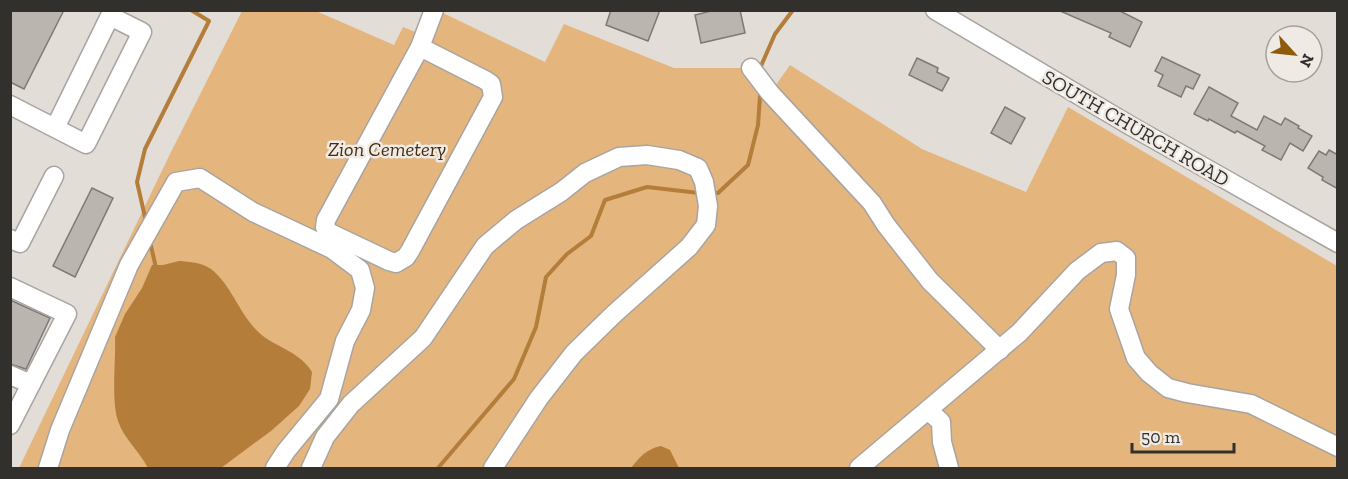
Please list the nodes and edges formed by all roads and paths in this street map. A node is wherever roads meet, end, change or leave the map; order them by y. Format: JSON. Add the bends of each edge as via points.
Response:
{"nodes":[{"id":1,"x":434,"y":10,"type":"edge"},
{"id":2,"x":935,"y":10,"type":"edge"},
{"id":3,"x":420,"y":47,"type":"junction"},
{"id":4,"x":751,"y":68,"type":"dead end"},
{"id":5,"x":10,"y":105,"type":"edge"},
{"id":6,"x":55,"y":128,"type":"junction"},
{"id":7,"x":54,"y":176,"type":"dead end"},
{"id":8,"x":10,"y":239,"type":"edge"},
{"id":9,"x":1338,"y":243,"type":"edge"},
{"id":10,"x":10,"y":287,"type":"edge"},
{"id":11,"x":1000,"y":350,"type":"junction"},
{"id":12,"x":10,"y":375,"type":"edge"},
{"id":13,"x":31,"y":384,"type":"junction"},
{"id":14,"x":929,"y":411,"type":"junction"},
{"id":15,"x":10,"y":425,"type":"edge"},
{"id":16,"x":1338,"y":447,"type":"edge"},
{"id":17,"x":48,"y":468,"type":"edge"},
{"id":18,"x":275,"y":468,"type":"edge"},
{"id":19,"x":310,"y":468,"type":"edge"},
{"id":20,"x":493,"y":468,"type":"edge"},
{"id":21,"x":860,"y":468,"type":"edge"},
{"id":22,"x":949,"y":468,"type":"edge"}],
"edges":[{"from":1,"to":3,"type":"street"},
{"from":2,"to":9,"type":"street","name":"SOUTH CHURCH ROAD"},
{"from":3,"to":3,"type":"street","via":[[326,220],[330,233],[396,263],[406,258],[493,97],[491,84]]},
{"from":4,"to":11,"type":"street","via":[[872,203],[930,280]]},
{"from":5,"to":6,"type":"street"},
{"from":6,"to":6,"type":"street","via":[[86,144],[142,32],[110,15]]},
{"from":7,"to":8,"type":"street","via":[[20,243]]},
{"from":10,"to":13,"type":"street","via":[[67,314]]},
{"from":11,"to":14,"type":"street"},
{"from":11,"to":16,"type":"street","via":[[1077,271],[1101,253],[1117,251],[1126,258],[1119,309],[1136,358],[1149,373],[1168,387],[1187,393],[1251,404]]},
{"from":12,"to":13,"type":"street"},
{"from":13,"to":15,"type":"street"},
{"from":14,"to":21,"type":"street"},
{"from":14,"to":22,"type":"street","via":[[941,422]]},
{"from":17,"to":18,"type":"street","via":[[60,430],[129,266],[176,182],[201,178],[253,212],[332,249],[360,270],[365,288],[329,399]]},
{"from":19,"to":20,"type":"street","via":[[325,437],[351,404],[423,338],[485,246],[516,220],[585,173],[619,157],[647,155],[679,160],[698,168],[707,203],[706,225],[689,247],[574,353]]}]}
